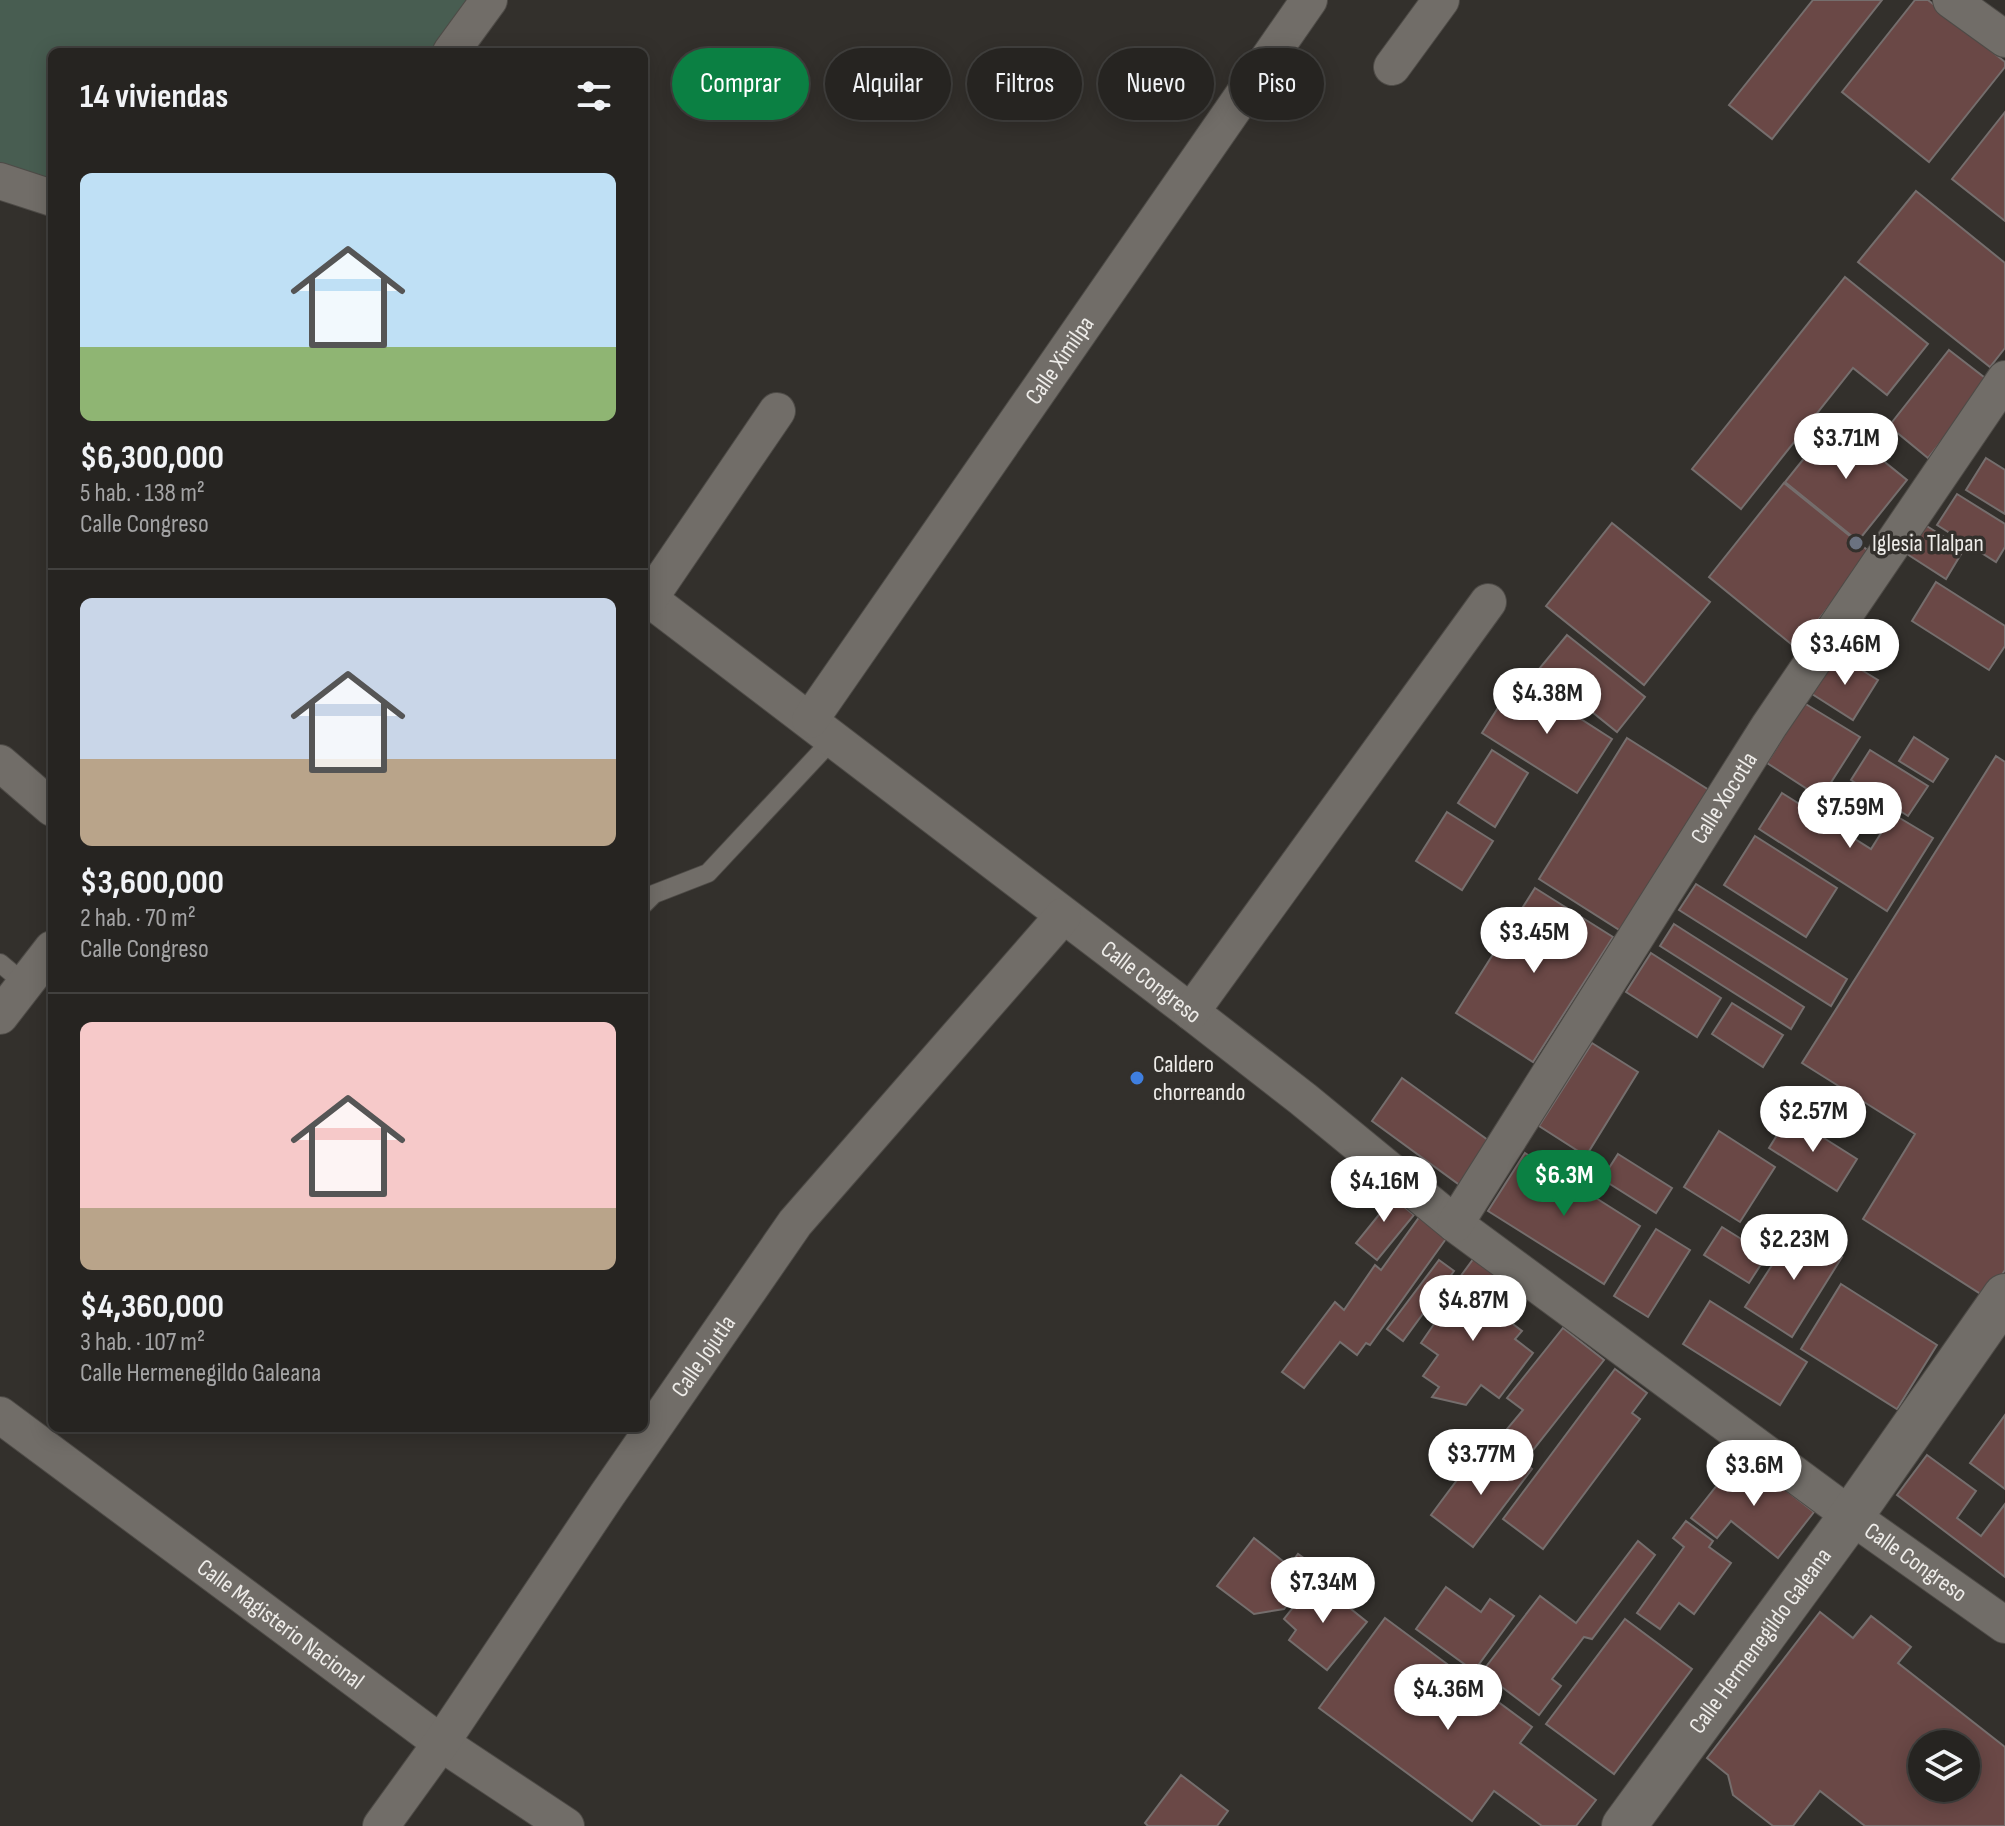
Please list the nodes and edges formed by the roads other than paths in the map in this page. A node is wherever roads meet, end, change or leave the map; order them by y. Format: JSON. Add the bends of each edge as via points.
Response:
{"nodes":[{"id":1,"x":489,"y":0,"type":"edge"},
{"id":2,"x":1309,"y":0,"type":"edge"},
{"id":3,"x":1441,"y":0,"type":"edge"},
{"id":4,"x":1951,"y":0,"type":"edge"},
{"id":5,"x":2005,"y":39,"type":"edge"},
{"id":6,"x":454,"y":48,"type":"edge"},
{"id":7,"x":1392,"y":67,"type":"dead end"},
{"id":8,"x":0,"y":181,"type":"edge"},
{"id":9,"x":48,"y":197,"type":"edge"},
{"id":10,"x":2005,"y":379,"type":"edge"},
{"id":11,"x":777,"y":411,"type":"dead end"},
{"id":12,"x":648,"y":596,"type":"edge"},
{"id":13,"x":648,"y":598,"type":"edge"},
{"id":14,"x":1488,"y":602,"type":"dead end"},
{"id":15,"x":821,"y":729,"type":"junction"},
{"id":16,"x":0,"y":763,"type":"edge"},
{"id":17,"x":48,"y":805,"type":"edge"},
{"id":18,"x":648,"y":900,"type":"edge"},
{"id":19,"x":1063,"y":916,"type":"junction"},
{"id":20,"x":48,"y":952,"type":"edge"},
{"id":21,"x":12,"y":974,"type":"edge"},
{"id":22,"x":1191,"y":1012,"type":"junction"},
{"id":23,"x":0,"y":1016,"type":"edge"},
{"id":24,"x":1455,"y":1224,"type":"junction"},
{"id":25,"x":2005,"y":1296,"type":"edge"},
{"id":26,"x":0,"y":1415,"type":"edge"},
{"id":27,"x":1851,"y":1516,"type":"junction"},
{"id":28,"x":2005,"y":1625,"type":"edge"},
{"id":29,"x":441,"y":1743,"type":"junction"},
{"id":30,"x":381,"y":1826,"type":"edge"},
{"id":31,"x":566,"y":1826,"type":"edge"},
{"id":32,"x":1624,"y":1826,"type":"edge"}],
"edges":[{"from":1,"to":6,"type":"street"},
{"from":2,"to":15,"type":"street","name":"Calle Ximilpa"},
{"from":3,"to":7,"type":"street"},
{"from":4,"to":5,"type":"street"},
{"from":8,"to":9,"type":"street"},
{"from":10,"to":24,"type":"street","name":"Calle Xocotla","via":[[1769,726]]},
{"from":11,"to":12,"type":"street"},
{"from":13,"to":15,"type":"street","name":"Calle Congreso"},
{"from":14,"to":22,"type":"street"},
{"from":15,"to":18,"type":"lane","via":[[708,873]]},
{"from":15,"to":19,"type":"street","name":"Calle Congreso"},
{"from":16,"to":17,"type":"street"},
{"from":19,"to":22,"type":"street","name":"Calle Congreso"},
{"from":19,"to":29,"type":"street","name":"Calle Jojutla","via":[[795,1223]]},
{"from":20,"to":21,"type":"street"},
{"from":21,"to":23,"type":"street"},
{"from":22,"to":24,"type":"street","name":"Calle Congreso"},
{"from":24,"to":27,"type":"street","name":"Calle Congreso"},
{"from":25,"to":27,"type":"street","name":"Calle Hermenegildo Galeana"},
{"from":26,"to":29,"type":"street","name":"Calle Magisterio Nacional"},
{"from":27,"to":28,"type":"street","name":"Calle Congreso"},
{"from":27,"to":32,"type":"street","name":"Calle Hermenegildo Galeana"},
{"from":29,"to":30,"type":"street","name":"Calle Jojutla"},
{"from":29,"to":31,"type":"street","name":"Calle Magisterio Nacional"}]}
